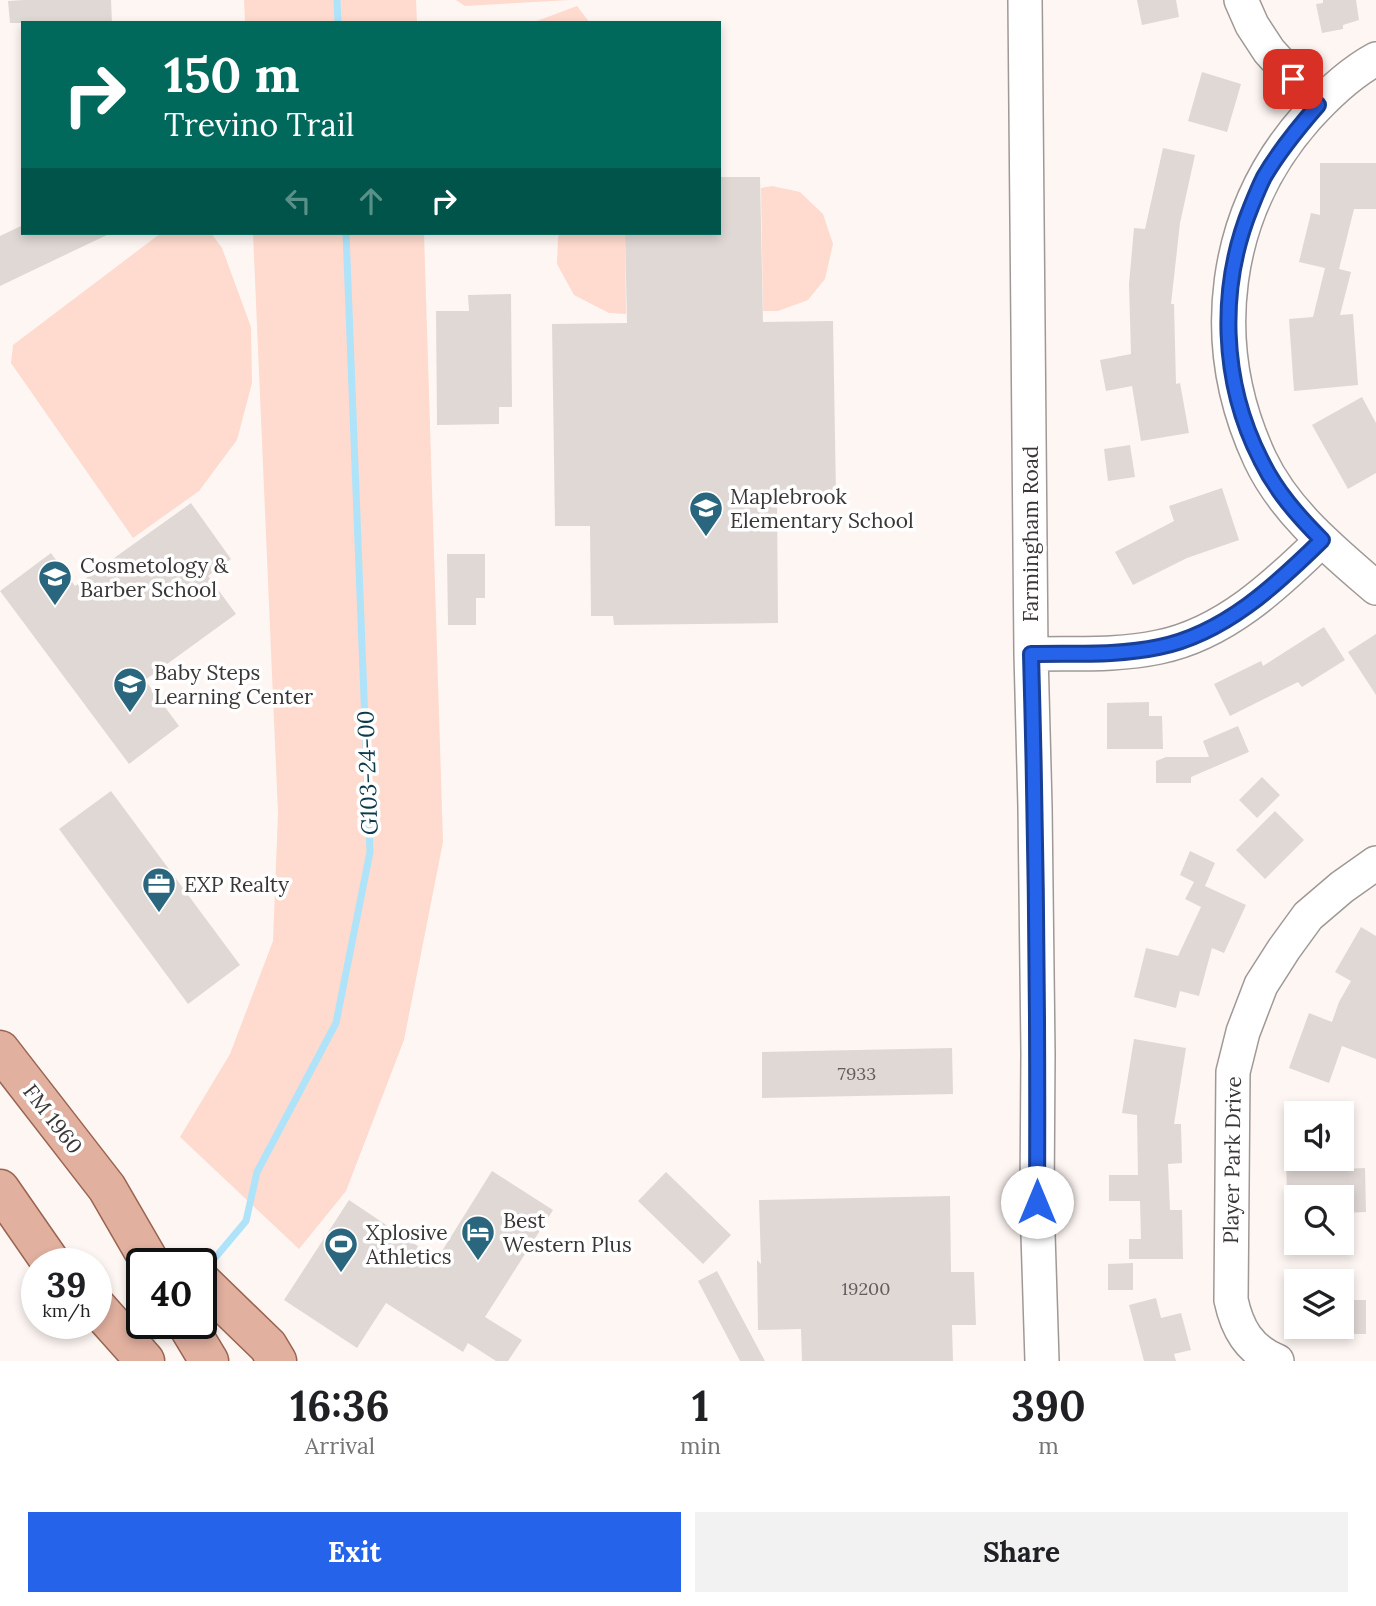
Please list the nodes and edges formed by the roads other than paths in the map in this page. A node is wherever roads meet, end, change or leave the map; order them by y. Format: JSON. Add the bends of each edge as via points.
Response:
{"nodes":[{"id":1,"x":1025,"y":0,"type":"edge"},
{"id":2,"x":1241,"y":0,"type":"edge"},
{"id":3,"x":1376,"y":60,"type":"edge"},
{"id":4,"x":1318,"y":105,"type":"junction"},
{"id":5,"x":1322,"y":540,"type":"junction"},
{"id":6,"x":1376,"y":588,"type":"edge"},
{"id":7,"x":1031,"y":654,"type":"junction"},
{"id":8,"x":1376,"y":863,"type":"edge"},
{"id":9,"x":0,"y":1049,"type":"edge"},
{"id":10,"x":98,"y":1176,"type":"junction"},
{"id":11,"x":141,"y":1248,"type":"edge"},
{"id":12,"x":168,"y":1248,"type":"edge"},
{"id":13,"x":217,"y":1297,"type":"edge"},
{"id":14,"x":112,"y":1324,"type":"edge"},
{"id":15,"x":103,"y":1339,"type":"edge"},
{"id":16,"x":196,"y":1339,"type":"edge"},
{"id":17,"x":273,"y":1354,"type":"edge"},
{"id":18,"x":117,"y":1361,"type":"edge"},
{"id":19,"x":145,"y":1361,"type":"edge"},
{"id":20,"x":209,"y":1361,"type":"edge"},
{"id":21,"x":1042,"y":1361,"type":"edge"},
{"id":22,"x":1277,"y":1361,"type":"edge"}],
"edges":[{"from":1,"to":7,"type":"street","name":"Farmingham Road"},
{"from":2,"to":4,"type":"street","via":[[1269,51]]},
{"from":3,"to":4,"type":"street"},
{"from":4,"to":5,"type":"street","via":[[1263,179],[1235,256],[1227,321],[1237,395],[1261,460],[1297,515]]},
{"from":5,"to":6,"type":"street"},
{"from":5,"to":7,"type":"street","via":[[1242,609],[1182,641],[1118,653]]},
{"from":7,"to":21,"type":"street","name":"Farmingham Road"},
{"from":8,"to":22,"type":"street","name":"Player Park Drive","via":[[1308,916],[1284,948],[1261,985],[1233,1072],[1231,1300],[1246,1338]]},
{"from":9,"to":10,"type":"main road","name":"FM 1960","number":"FM 1960"},
{"from":10,"to":11,"type":"main road","name":"FM 1960"},
{"from":10,"to":12,"type":"main road","name":"FM 1960","number":"FM 1960"},
{"from":13,"to":17,"type":"main road"},
{"from":14,"to":19,"type":"main road"},
{"from":15,"to":18,"type":"main road"},
{"from":16,"to":20,"type":"main road"}]}
